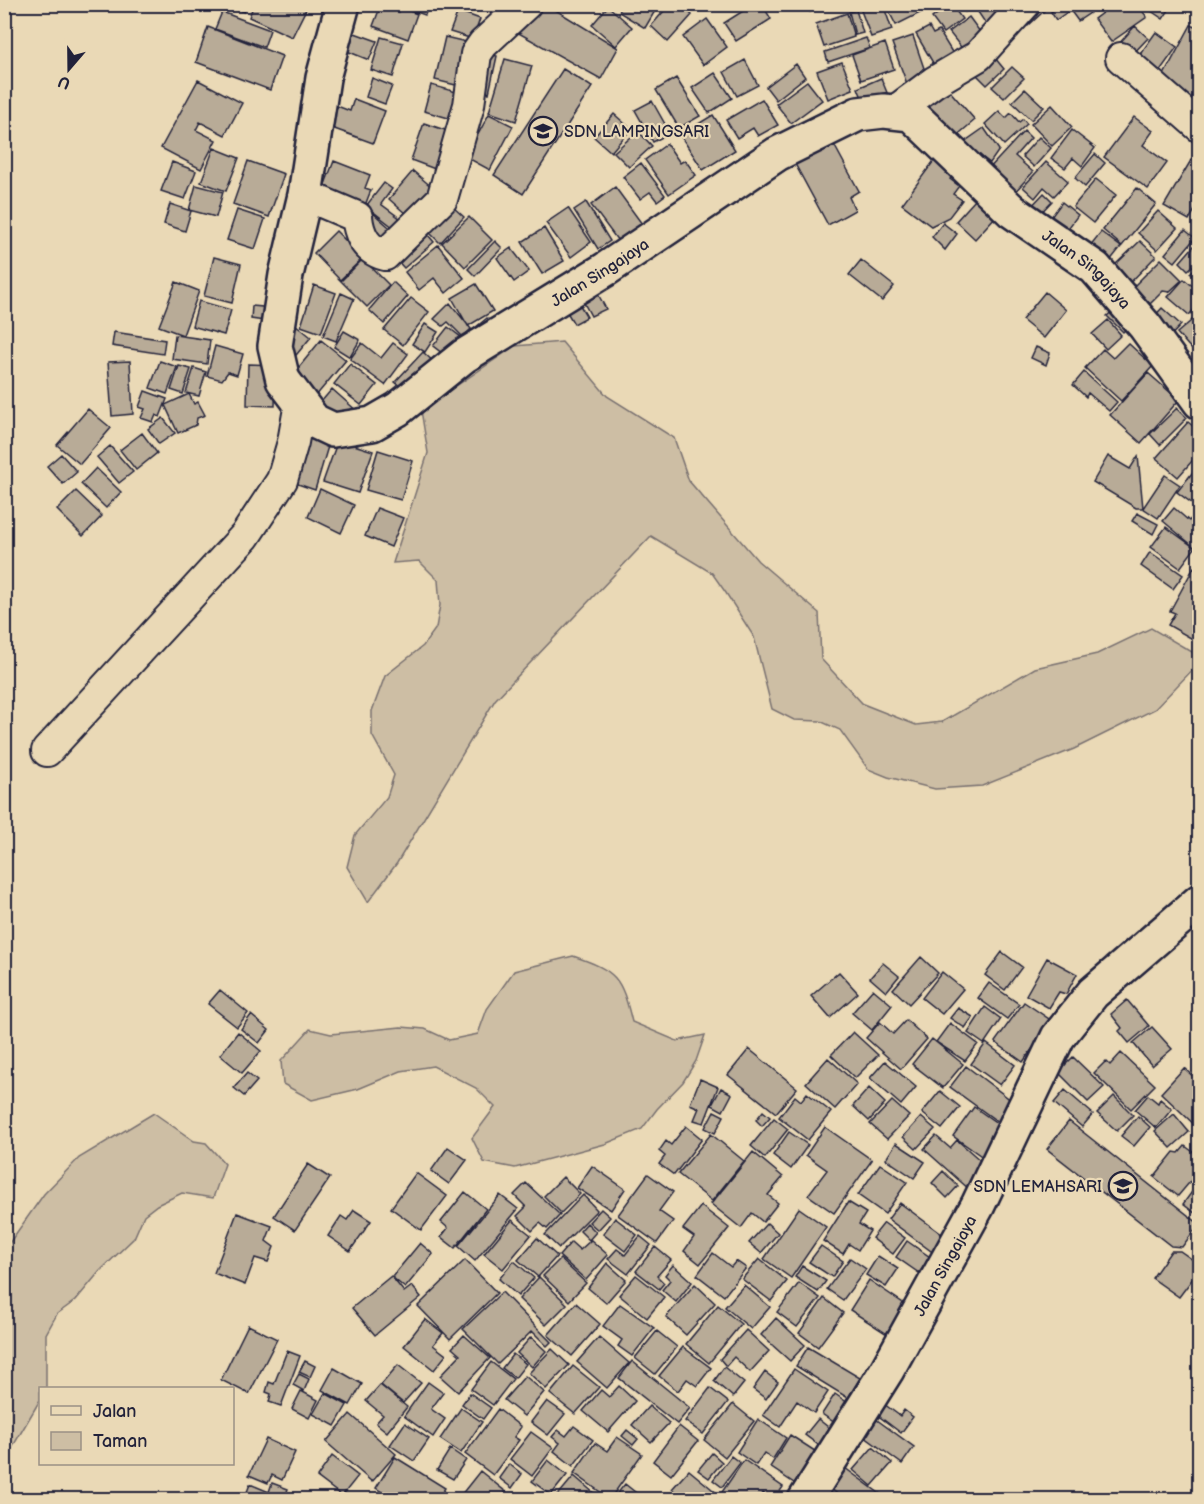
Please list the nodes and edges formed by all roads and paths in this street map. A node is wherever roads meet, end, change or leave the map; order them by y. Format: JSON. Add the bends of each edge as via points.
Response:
{"nodes":[{"id":1,"x":343,"y":4,"type":"edge"},
{"id":2,"x":526,"y":4,"type":"edge"},
{"id":3,"x":1025,"y":4,"type":"edge"},
{"id":4,"x":1120,"y":58,"type":"dead end"},
{"id":5,"x":895,"y":111,"type":"junction"},
{"id":6,"x":1200,"y":127,"type":"edge"},
{"id":7,"x":306,"y":195,"type":"junction"},
{"id":8,"x":1198,"y":395,"type":"edge"},
{"id":9,"x":300,"y":403,"type":"junction"},
{"id":10,"x":47,"y":751,"type":"dead end"},
{"id":11,"x":1200,"y":901,"type":"edge"},
{"id":12,"x":805,"y":1500,"type":"edge"}],
"edges":[{"from":1,"to":7,"type":"street","name":"Jalan Singajaya","via":[[323,78]]},
{"from":2,"to":7,"type":"street","via":[[476,54],[469,105],[442,199],[385,255],[375,252],[359,235],[357,217]]},
{"from":3,"to":5,"type":"street","via":[[978,56]]},
{"from":4,"to":6,"type":"street"},
{"from":5,"to":8,"type":"street","name":"Jalan Singajaya","via":[[911,114],[1012,211],[1095,268]]},
{"from":5,"to":9,"type":"street","name":"Jalan Singajaya","via":[[858,114],[777,154],[606,269],[464,356],[398,409],[372,424],[333,430],[314,421]]},
{"from":7,"to":9,"type":"street","name":"Jalan Singajaya","via":[[274,346],[283,380]]},
{"from":9,"to":10,"type":"street","via":[[282,480],[245,536]]},
{"from":11,"to":12,"type":"street","name":"Jalan Singajaya","via":[[1093,993],[1058,1037],[978,1205],[887,1370]]}]}
